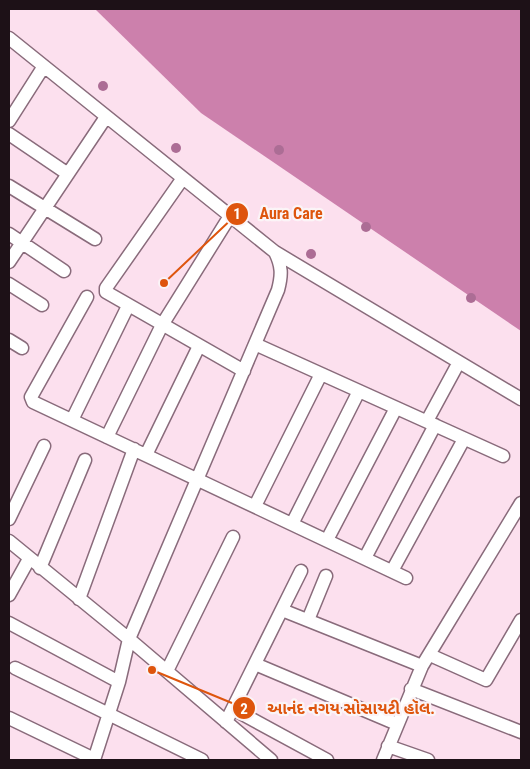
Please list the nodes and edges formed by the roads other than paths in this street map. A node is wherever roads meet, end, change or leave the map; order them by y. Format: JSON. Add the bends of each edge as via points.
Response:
{"nodes":[{"id":1,"x":9,"y":38,"type":"edge"},
{"id":2,"x":44,"y":66,"type":"junction"},
{"id":3,"x":106,"y":117,"type":"junction"},
{"id":4,"x":9,"y":121,"type":"edge"},
{"id":5,"x":9,"y":134,"type":"edge"},
{"id":6,"x":68,"y":174,"type":"junction"},
{"id":7,"x":183,"y":178,"type":"junction"},
{"id":8,"x":9,"y":186,"type":"edge"},
{"id":9,"x":45,"y":208,"type":"junction"},
{"id":10,"x":230,"y":216,"type":"junction"},
{"id":11,"x":9,"y":234,"type":"edge"},
{"id":12,"x":95,"y":239,"type":"dead end"},
{"id":13,"x":22,"y":242,"type":"junction"},
{"id":14,"x":275,"y":252,"type":"junction"},
{"id":15,"x":9,"y":262,"type":"edge"},
{"id":16,"x":64,"y":271,"type":"dead end"},
{"id":17,"x":9,"y":284,"type":"edge"},
{"id":18,"x":87,"y":297,"type":"dead end"},
{"id":19,"x":42,"y":305,"type":"dead end"},
{"id":20,"x":128,"y":306,"type":"junction"},
{"id":21,"x":162,"y":325,"type":"junction"},
{"id":22,"x":9,"y":340,"type":"edge"},
{"id":23,"x":255,"y":344,"type":"junction"},
{"id":24,"x":199,"y":346,"type":"junction"},
{"id":25,"x":22,"y":348,"type":"dead end"},
{"id":26,"x":459,"y":362,"type":"junction"},
{"id":27,"x":244,"y":371,"type":"junction"},
{"id":28,"x":321,"y":374,"type":"junction"},
{"id":29,"x":359,"y":391,"type":"junction"},
{"id":30,"x":521,"y":399,"type":"edge"},
{"id":31,"x":396,"y":408,"type":"junction"},
{"id":32,"x":72,"y":420,"type":"junction"},
{"id":33,"x":431,"y":423,"type":"junction"},
{"id":34,"x":107,"y":437,"type":"junction"},
{"id":35,"x":464,"y":438,"type":"junction"},
{"id":36,"x":44,"y":446,"type":"dead end"},
{"id":37,"x":140,"y":452,"type":"junction"},
{"id":38,"x":503,"y":456,"type":"dead end"},
{"id":39,"x":85,"y":460,"type":"dead end"},
{"id":40,"x":198,"y":479,"type":"junction"},
{"id":41,"x":521,"y":503,"type":"edge"},
{"id":42,"x":255,"y":506,"type":"junction"},
{"id":43,"x":9,"y":519,"type":"edge"},
{"id":44,"x":292,"y":524,"type":"junction"},
{"id":45,"x":233,"y":537,"type":"dead end"},
{"id":46,"x":327,"y":540,"type":"junction"},
{"id":47,"x":9,"y":541,"type":"edge"},
{"id":48,"x":365,"y":558,"type":"junction"},
{"id":49,"x":29,"y":559,"type":"junction"},
{"id":50,"x":40,"y":568,"type":"junction"},
{"id":51,"x":301,"y":571,"type":"dead end"},
{"id":52,"x":392,"y":571,"type":"junction"},
{"id":53,"x":326,"y":576,"type":"dead end"},
{"id":54,"x":406,"y":578,"type":"dead end"},
{"id":55,"x":9,"y":595,"type":"edge"},
{"id":56,"x":79,"y":598,"type":"junction"},
{"id":57,"x":282,"y":610,"type":"junction"},
{"id":58,"x":308,"y":620,"type":"junction"},
{"id":59,"x":521,"y":620,"type":"edge"},
{"id":60,"x":9,"y":623,"type":"edge"},
{"id":61,"x":129,"y":639,"type":"junction"},
{"id":62,"x":430,"y":655,"type":"junction"},
{"id":63,"x":255,"y":664,"type":"junction"},
{"id":64,"x":422,"y":666,"type":"junction"},
{"id":65,"x":15,"y":668,"type":"dead end"},
{"id":66,"x":167,"y":671,"type":"junction"},
{"id":67,"x":119,"y":682,"type":"junction"},
{"id":68,"x":411,"y":689,"type":"junction"},
{"id":69,"x":233,"y":709,"type":"junction"},
{"id":70,"x":109,"y":713,"type":"junction"},
{"id":71,"x":9,"y":718,"type":"edge"},
{"id":72,"x":226,"y":722,"type":"junction"},
{"id":73,"x":397,"y":724,"type":"junction"},
{"id":74,"x":521,"y":732,"type":"edge"},
{"id":75,"x":388,"y":746,"type":"junction"},
{"id":76,"x":94,"y":759,"type":"edge"},
{"id":77,"x":202,"y":760,"type":"edge"},
{"id":78,"x":271,"y":760,"type":"edge"},
{"id":79,"x":327,"y":760,"type":"edge"},
{"id":80,"x":383,"y":760,"type":"edge"},
{"id":81,"x":428,"y":760,"type":"edge"}],
"edges":[{"from":1,"to":2,"type":"street"},
{"from":2,"to":3,"type":"street"},
{"from":2,"to":4,"type":"street"},
{"from":3,"to":6,"type":"street"},
{"from":3,"to":7,"type":"street"},
{"from":5,"to":6,"type":"street"},
{"from":6,"to":9,"type":"street"},
{"from":7,"to":10,"type":"street"},
{"from":7,"to":20,"type":"street","via":[[106,288],[108,294]]},
{"from":8,"to":9,"type":"street"},
{"from":9,"to":12,"type":"street"},
{"from":9,"to":13,"type":"street"},
{"from":10,"to":14,"type":"street"},
{"from":10,"to":21,"type":"street"},
{"from":11,"to":13,"type":"street"},
{"from":13,"to":15,"type":"street"},
{"from":13,"to":16,"type":"street"},
{"from":14,"to":23,"type":"street","via":[[282,275]]},
{"from":14,"to":26,"type":"street"},
{"from":17,"to":19,"type":"street"},
{"from":18,"to":32,"type":"street","via":[[30,399]]},
{"from":20,"to":21,"type":"street"},
{"from":20,"to":32,"type":"street"},
{"from":21,"to":24,"type":"street"},
{"from":21,"to":34,"type":"street"},
{"from":22,"to":25,"type":"street"},
{"from":23,"to":27,"type":"street"},
{"from":23,"to":28,"type":"street"},
{"from":24,"to":27,"type":"street"},
{"from":24,"to":37,"type":"street"},
{"from":26,"to":30,"type":"street"},
{"from":26,"to":33,"type":"street"},
{"from":27,"to":40,"type":"street"},
{"from":28,"to":29,"type":"street"},
{"from":28,"to":42,"type":"street"},
{"from":29,"to":31,"type":"street"},
{"from":29,"to":44,"type":"street"},
{"from":31,"to":33,"type":"street"},
{"from":31,"to":46,"type":"street"},
{"from":32,"to":34,"type":"street"},
{"from":33,"to":35,"type":"street"},
{"from":33,"to":48,"type":"street"},
{"from":34,"to":37,"type":"street"},
{"from":35,"to":38,"type":"street"},
{"from":35,"to":52,"type":"street"},
{"from":36,"to":43,"type":"street"},
{"from":37,"to":40,"type":"street"},
{"from":37,"to":56,"type":"street"},
{"from":39,"to":50,"type":"street"},
{"from":40,"to":42,"type":"street"},
{"from":40,"to":61,"type":"street"},
{"from":41,"to":62,"type":"street"},
{"from":42,"to":44,"type":"street"},
{"from":44,"to":46,"type":"street"},
{"from":45,"to":66,"type":"street"},
{"from":46,"to":48,"type":"street"},
{"from":47,"to":49,"type":"street"},
{"from":48,"to":52,"type":"street"},
{"from":49,"to":50,"type":"street"},
{"from":49,"to":55,"type":"street"},
{"from":50,"to":56,"type":"street"},
{"from":51,"to":57,"type":"street"},
{"from":52,"to":54,"type":"street"},
{"from":53,"to":58,"type":"street"},
{"from":56,"to":61,"type":"street"},
{"from":57,"to":58,"type":"street"},
{"from":57,"to":63,"type":"street"},
{"from":58,"to":64,"type":"street"},
{"from":59,"to":62,"type":"street","via":[[486,680]]},
{"from":60,"to":67,"type":"street"},
{"from":61,"to":66,"type":"street"},
{"from":61,"to":67,"type":"street"},
{"from":62,"to":64,"type":"street"},
{"from":63,"to":69,"type":"street"},
{"from":63,"to":73,"type":"street"},
{"from":64,"to":68,"type":"street"},
{"from":65,"to":70,"type":"street"},
{"from":66,"to":72,"type":"street"},
{"from":67,"to":70,"type":"street"},
{"from":68,"to":73,"type":"street"},
{"from":68,"to":74,"type":"street"},
{"from":69,"to":72,"type":"street"},
{"from":69,"to":79,"type":"street"},
{"from":70,"to":76,"type":"street"},
{"from":70,"to":77,"type":"street"},
{"from":71,"to":76,"type":"street"},
{"from":72,"to":78,"type":"street"},
{"from":73,"to":75,"type":"street"},
{"from":75,"to":80,"type":"street"},
{"from":75,"to":81,"type":"street"}]}
